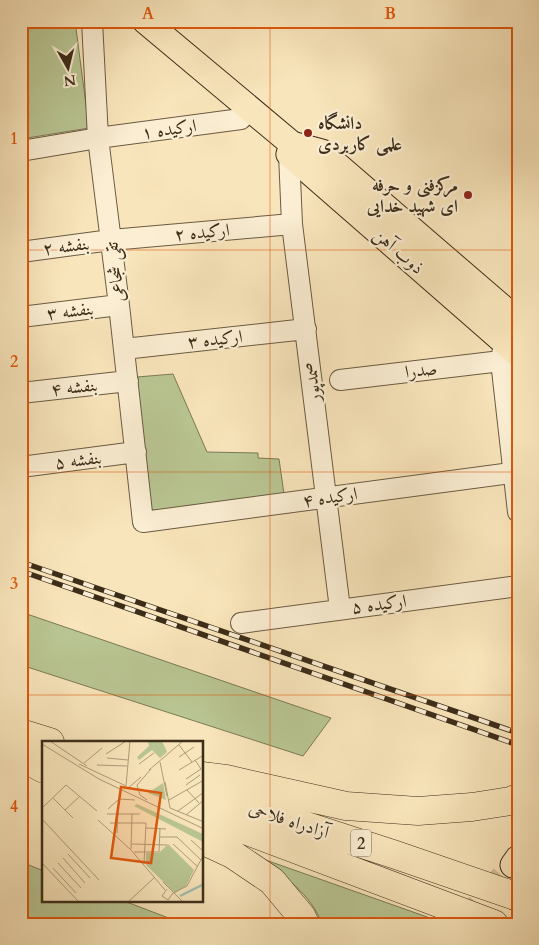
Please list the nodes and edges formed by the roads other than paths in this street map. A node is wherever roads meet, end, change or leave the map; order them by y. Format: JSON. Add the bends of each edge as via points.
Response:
{"nodes":[{"id":1,"x":92,"y":21,"type":"edge"},
{"id":2,"x":145,"y":21,"type":"edge"},
{"id":3,"x":241,"y":119,"type":"dead end"},
{"id":4,"x":98,"y":138,"type":"junction"},
{"id":5,"x":291,"y":149,"type":"junction"},
{"id":6,"x":21,"y":151,"type":"edge"},
{"id":7,"x":292,"y":224,"type":"junction"},
{"id":8,"x":111,"y":240,"type":"junction"},
{"id":9,"x":21,"y":252,"type":"edge"},
{"id":10,"x":119,"y":305,"type":"junction"},
{"id":11,"x":21,"y":317,"type":"edge"},
{"id":12,"x":516,"y":319,"type":"edge"},
{"id":13,"x":306,"y":329,"type":"junction"},
{"id":14,"x":124,"y":350,"type":"junction"},
{"id":15,"x":507,"y":353,"type":"edge"},
{"id":16,"x":340,"y":380,"type":"dead end"},
{"id":17,"x":128,"y":381,"type":"junction"},
{"id":18,"x":21,"y":393,"type":"edge"},
{"id":19,"x":136,"y":452,"type":"junction"},
{"id":20,"x":21,"y":467,"type":"edge"},
{"id":21,"x":515,"y":472,"type":"edge"},
{"id":22,"x":325,"y":498,"type":"junction"},
{"id":23,"x":518,"y":512,"type":"edge"},
{"id":24,"x":143,"y":522,"type":"joint"},
{"id":25,"x":518,"y":586,"type":"edge"},
{"id":26,"x":340,"y":609,"type":"junction"},
{"id":27,"x":241,"y":623,"type":"dead end"},
{"id":28,"x":21,"y":734,"type":"edge"},
{"id":29,"x":46,"y":741,"type":"edge"},
{"id":30,"x":21,"y":756,"type":"edge"},
{"id":31,"x":42,"y":761,"type":"edge"},
{"id":32,"x":42,"y":768,"type":"edge"},
{"id":33,"x":204,"y":776,"type":"edge"},
{"id":34,"x":204,"y":793,"type":"edge"},
{"id":35,"x":518,"y":798,"type":"edge"},
{"id":36,"x":204,"y":815,"type":"edge"},
{"id":37,"x":204,"y":841,"type":"edge"},
{"id":38,"x":518,"y":897,"type":"edge"},
{"id":39,"x":305,"y":924,"type":"edge"},
{"id":40,"x":494,"y":924,"type":"edge"}],
"edges":[{"from":1,"to":4,"type":"street","name":"تقی شجاعی"},
{"from":2,"to":5,"type":"main road","name":"ذوب آهن"},
{"from":3,"to":4,"type":"street","name":"ارکیده ۱"},
{"from":4,"to":6,"type":"street","name":"ارکیده ۱"},
{"from":4,"to":8,"type":"street","name":"تقی شجاعی"},
{"from":5,"to":7,"type":"street","name":"صمدپور"},
{"from":5,"to":12,"type":"main road","name":"ذوب آهن","via":[[322,152]]},
{"from":5,"to":15,"type":"main road","name":"ذوب آهن"},
{"from":7,"to":8,"type":"street","name":"ارکیده ۲"},
{"from":7,"to":13,"type":"street","name":"صمدپور"},
{"from":8,"to":9,"type":"street","name":"بنفشه ۲"},
{"from":8,"to":10,"type":"street","name":"تقی شجاعی"},
{"from":10,"to":11,"type":"street","name":"بنفشه ۳"},
{"from":10,"to":14,"type":"street","name":"تقی شجاعی"},
{"from":12,"to":15,"type":"main road"},
{"from":13,"to":14,"type":"street","name":"ارکیده ۳"},
{"from":13,"to":22,"type":"street","name":"صمدپور"},
{"from":14,"to":17,"type":"street","name":"تقی شجاعی"},
{"from":15,"to":16,"type":"street","name":"صدرا"},
{"from":15,"to":21,"type":"street"},
{"from":17,"to":18,"type":"street","name":"بنفشه ۴"},
{"from":17,"to":19,"type":"street","name":"تقی شجاعی"},
{"from":19,"to":20,"type":"street","name":"بنفشه ۵"},
{"from":19,"to":24,"type":"street","name":"تقی شجاعی"},
{"from":21,"to":22,"type":"street","name":"ارکیده ۴"},
{"from":21,"to":23,"type":"street"},
{"from":22,"to":24,"type":"street","name":"ارکیده ۴"},
{"from":22,"to":26,"type":"street","name":"صمدپور"},
{"from":25,"to":26,"type":"street","name":"ارکیده ۵"},
{"from":26,"to":27,"type":"street","name":"ارکیده ۵"},
{"from":28,"to":29,"type":"highway"},
{"from":30,"to":31,"type":"highway"},
{"from":30,"to":32,"type":"highway"},
{"from":33,"to":35,"type":"highway","via":[[346,806],[418,811],[472,807]]},
{"from":34,"to":38,"type":"highway","name":"آزادراه فلاحی","number":"2"},
{"from":36,"to":40,"type":"highway","name":"آزادراه فلاحی","number":"2"},
{"from":37,"to":39,"type":"highway","via":[[232,854],[272,880]]}]}
